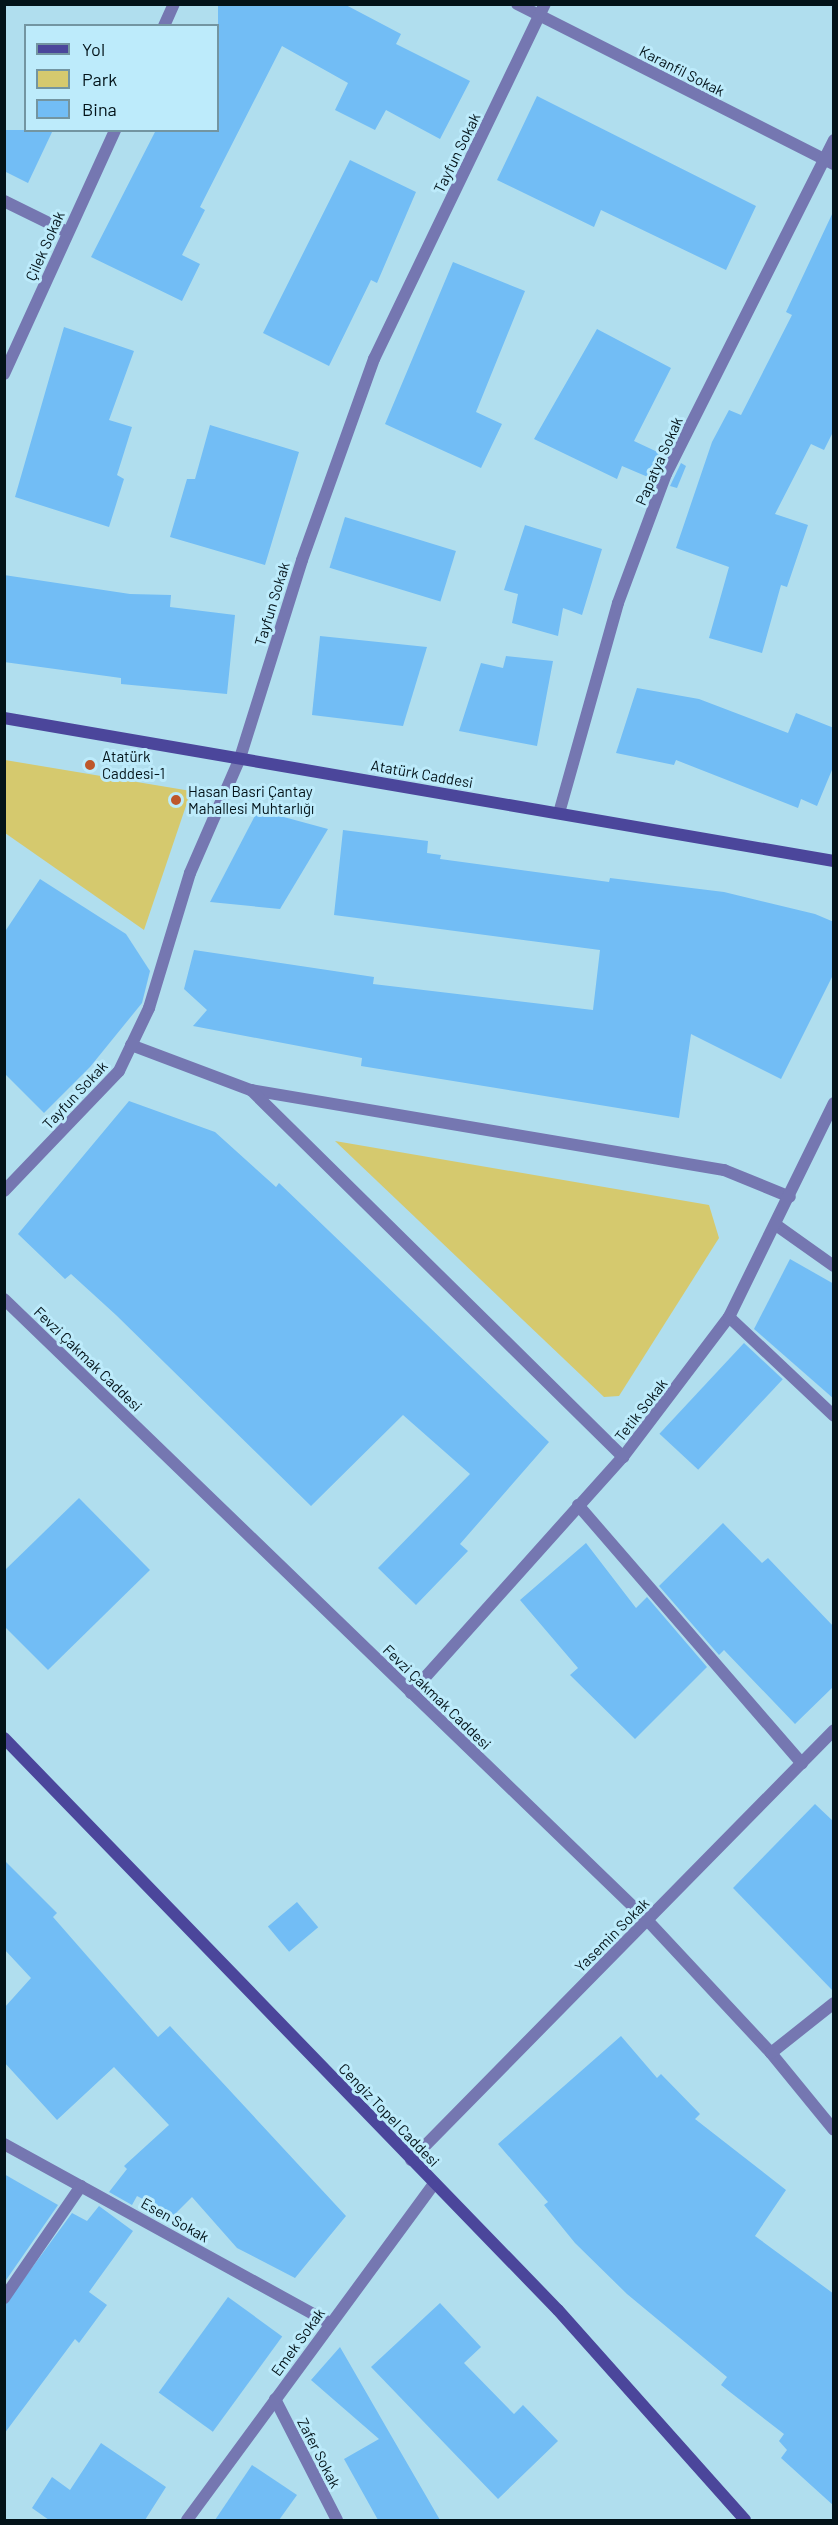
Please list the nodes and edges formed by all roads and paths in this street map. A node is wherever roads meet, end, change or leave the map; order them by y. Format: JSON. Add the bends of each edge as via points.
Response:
{"nodes":[{"id":1,"x":174,"y":4,"type":"edge"},
{"id":2,"x":517,"y":4,"type":"edge"},
{"id":3,"x":545,"y":4,"type":"edge"},
{"id":4,"x":539,"y":16,"type":"junction"},
{"id":5,"x":165,"y":24,"type":"edge"},
{"id":6,"x":114,"y":132,"type":"edge"},
{"id":7,"x":834,"y":140,"type":"edge"},
{"id":8,"x":828,"y":162,"type":"edge"},
{"id":9,"x":4,"y":201,"type":"edge"},
{"id":10,"x":67,"y":232,"type":"junction"},
{"id":11,"x":4,"y":374,"type":"edge"},
{"id":12,"x":4,"y":718,"type":"edge"},
{"id":13,"x":240,"y":758,"type":"junction"},
{"id":14,"x":559,"y":813,"type":"junction"},
{"id":15,"x":834,"y":861,"type":"edge"},
{"id":16,"x":131,"y":1046,"type":"junction"},
{"id":17,"x":251,"y":1090,"type":"junction"},
{"id":18,"x":834,"y":1103,"type":"edge"},
{"id":19,"x":4,"y":1191,"type":"edge"},
{"id":20,"x":790,"y":1197,"type":"junction"},
{"id":21,"x":776,"y":1225,"type":"junction"},
{"id":22,"x":834,"y":1266,"type":"edge"},
{"id":23,"x":4,"y":1299,"type":"edge"},
{"id":24,"x":729,"y":1317,"type":"junction"},
{"id":25,"x":834,"y":1416,"type":"edge"},
{"id":26,"x":623,"y":1456,"type":"junction"},
{"id":27,"x":578,"y":1505,"type":"junction"},
{"id":28,"x":411,"y":1694,"type":"junction"},
{"id":29,"x":834,"y":1730,"type":"edge"},
{"id":30,"x":4,"y":1738,"type":"edge"},
{"id":31,"x":802,"y":1764,"type":"junction"},
{"id":32,"x":648,"y":1921,"type":"junction"},
{"id":33,"x":834,"y":2003,"type":"edge"},
{"id":34,"x":771,"y":2053,"type":"junction"},
{"id":35,"x":834,"y":2130,"type":"edge"},
{"id":36,"x":4,"y":2144,"type":"edge"},
{"id":37,"x":411,"y":2160,"type":"junction"},
{"id":38,"x":435,"y":2183,"type":"junction"},
{"id":39,"x":81,"y":2186,"type":"junction"},
{"id":40,"x":4,"y":2298,"type":"edge"},
{"id":41,"x":330,"y":2323,"type":"junction"},
{"id":42,"x":274,"y":2399,"type":"junction"},
{"id":43,"x":187,"y":2520,"type":"edge"},
{"id":44,"x":337,"y":2520,"type":"edge"},
{"id":45,"x":745,"y":2520,"type":"edge"}],
"edges":[{"from":1,"to":5,"type":"street"},
{"from":2,"to":4,"type":"street","name":"Karanfil Sokak"},
{"from":3,"to":4,"type":"street","name":"Tayfun Sokak"},
{"from":4,"to":8,"type":"street","name":"Karanfil Sokak"},
{"from":4,"to":13,"type":"street","name":"Tayfun Sokak","via":[[374,359],[302,561]]},
{"from":6,"to":10,"type":"street","name":"Çilek Sokak"},
{"from":7,"to":8,"type":"street","name":"Papatya Sokak"},
{"from":8,"to":14,"type":"street","name":"Papatya Sokak","via":[[666,474],[618,603]]},
{"from":9,"to":10,"type":"street"},
{"from":10,"to":11,"type":"street","name":"Çilek Sokak"},
{"from":12,"to":13,"type":"main road","name":"Atatürk Caddesi"},
{"from":13,"to":14,"type":"main road","name":"Atatürk Caddesi"},
{"from":13,"to":16,"type":"street","name":"Tayfun Sokak","via":[[190,873],[150,1008]]},
{"from":14,"to":15,"type":"main road","name":"Atatürk Caddesi"},
{"from":16,"to":17,"type":"street"},
{"from":16,"to":19,"type":"street","name":"Tayfun Sokak","via":[[119,1071]]},
{"from":17,"to":20,"type":"street","via":[[724,1170]]},
{"from":17,"to":26,"type":"street"},
{"from":18,"to":20,"type":"street","name":"Tetik Sokak"},
{"from":20,"to":21,"type":"street","name":"Tetik Sokak"},
{"from":21,"to":22,"type":"street"},
{"from":21,"to":24,"type":"street","name":"Tetik Sokak"},
{"from":23,"to":28,"type":"street","name":"Fevzi Çakmak Caddesi"},
{"from":24,"to":25,"type":"street"},
{"from":24,"to":26,"type":"street","name":"Tetik Sokak"},
{"from":26,"to":27,"type":"street","name":"Tetik Sokak"},
{"from":27,"to":28,"type":"street","name":"Tetik Sokak"},
{"from":27,"to":31,"type":"street"},
{"from":28,"to":32,"type":"street","name":"Fevzi Çakmak Caddesi"},
{"from":29,"to":31,"type":"street","name":"Yasemin Sokak"},
{"from":30,"to":37,"type":"main road","name":"Cengiz Topel Caddesi"},
{"from":31,"to":32,"type":"street","name":"Yasemin Sokak"},
{"from":32,"to":34,"type":"street","name":"Fevzi Çakmak Caddesi"},
{"from":32,"to":37,"type":"street","name":"Yasemin Sokak"},
{"from":33,"to":34,"type":"street"},
{"from":34,"to":35,"type":"street","name":"Fevzi Çakmak Caddesi"},
{"from":36,"to":39,"type":"street","name":"Esen Sokak"},
{"from":37,"to":38,"type":"main road","name":"Cengiz Topel Caddesi"},
{"from":38,"to":41,"type":"street","name":"Emek Sokak"},
{"from":38,"to":45,"type":"main road","name":"Cengiz Topel Caddesi","via":[[558,2310]]},
{"from":39,"to":40,"type":"street"},
{"from":39,"to":41,"type":"street","name":"Esen Sokak"},
{"from":41,"to":42,"type":"street","name":"Emek Sokak"},
{"from":42,"to":43,"type":"street","name":"Emek Sokak"},
{"from":42,"to":44,"type":"street","name":"Zafer Sokak"}]}
